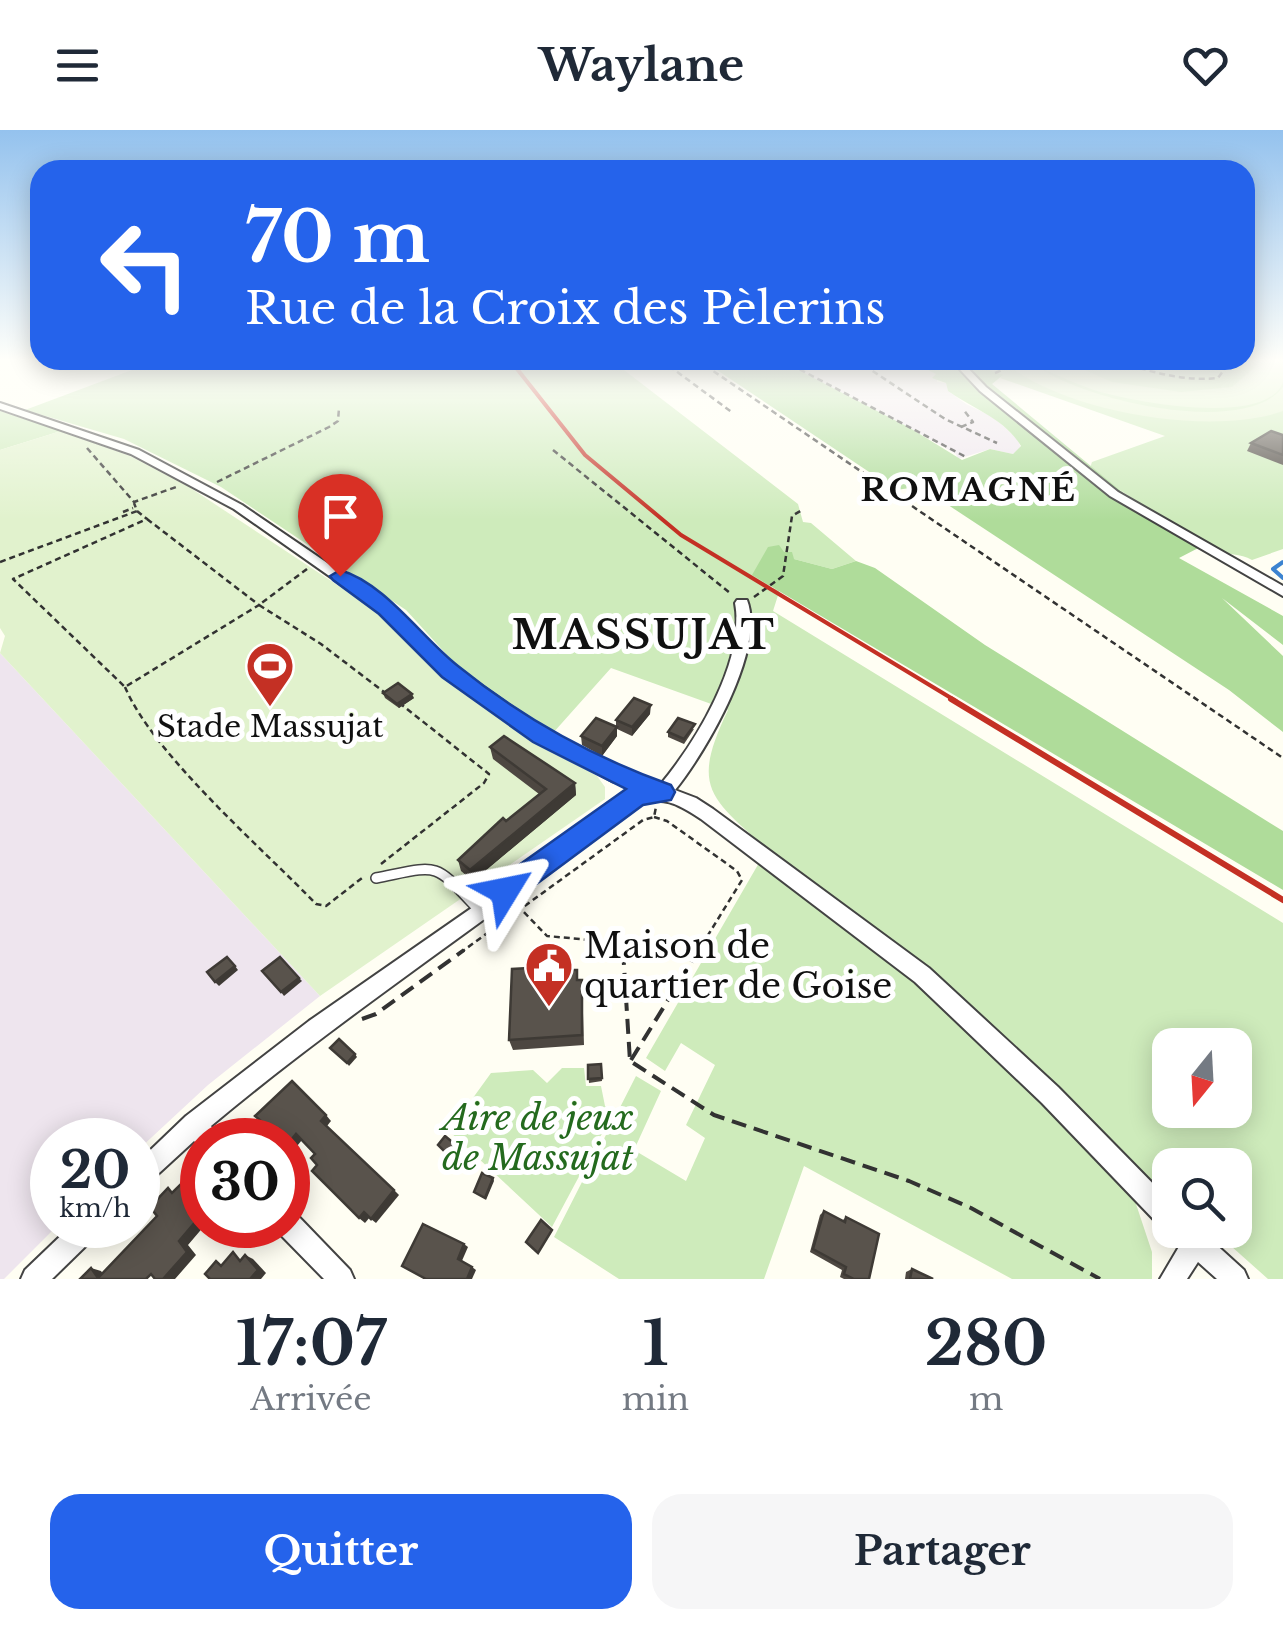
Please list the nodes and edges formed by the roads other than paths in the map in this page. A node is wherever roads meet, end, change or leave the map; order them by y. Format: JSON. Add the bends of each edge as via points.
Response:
{"nodes":[{"id":1,"x":20,"y":413,"type":"edge"},
{"id":2,"x":1012,"y":413,"type":"edge"},
{"id":3,"x":1283,"y":592,"type":"edge"},
{"id":4,"x":742,"y":603,"type":"road end"},
{"id":5,"x":662,"y":792,"type":"junction"},
{"id":6,"x":376,"y":878,"type":"dead end"},
{"id":7,"x":479,"y":910,"type":"junction"},
{"id":8,"x":215,"y":1118,"type":"edge"},
{"id":9,"x":1152,"y":1200,"type":"edge"},
{"id":10,"x":310,"y":1247,"type":"edge"},
{"id":11,"x":66,"y":1248,"type":"edge"},
{"id":12,"x":1185,"y":1248,"type":"edge"},
{"id":13,"x":1201,"y":1248,"type":"edge"},
{"id":14,"x":34,"y":1279,"type":"edge"},
{"id":15,"x":341,"y":1279,"type":"edge"},
{"id":16,"x":1173,"y":1279,"type":"edge"},
{"id":17,"x":1235,"y":1279,"type":"edge"}],
"edges":[{"from":1,"to":5,"type":"street","via":[[121,447],[198,486],[386,610],[450,672],[541,736]]},
{"from":2,"to":3,"type":"street","via":[[1114,494]]},
{"from":4,"to":5,"type":"street","via":[[746,631],[732,675],[684,765]]},
{"from":5,"to":7,"type":"street","via":[[637,796]]},
{"from":5,"to":9,"type":"street","via":[[707,814],[922,975]]},
{"from":6,"to":7,"type":"lane","via":[[441,870]]},
{"from":7,"to":8,"type":"street","via":[[263,1066]]},
{"from":10,"to":15,"type":"street"},
{"from":11,"to":14,"type":"street"},
{"from":12,"to":16,"type":"street"},
{"from":13,"to":17,"type":"street"}]}
